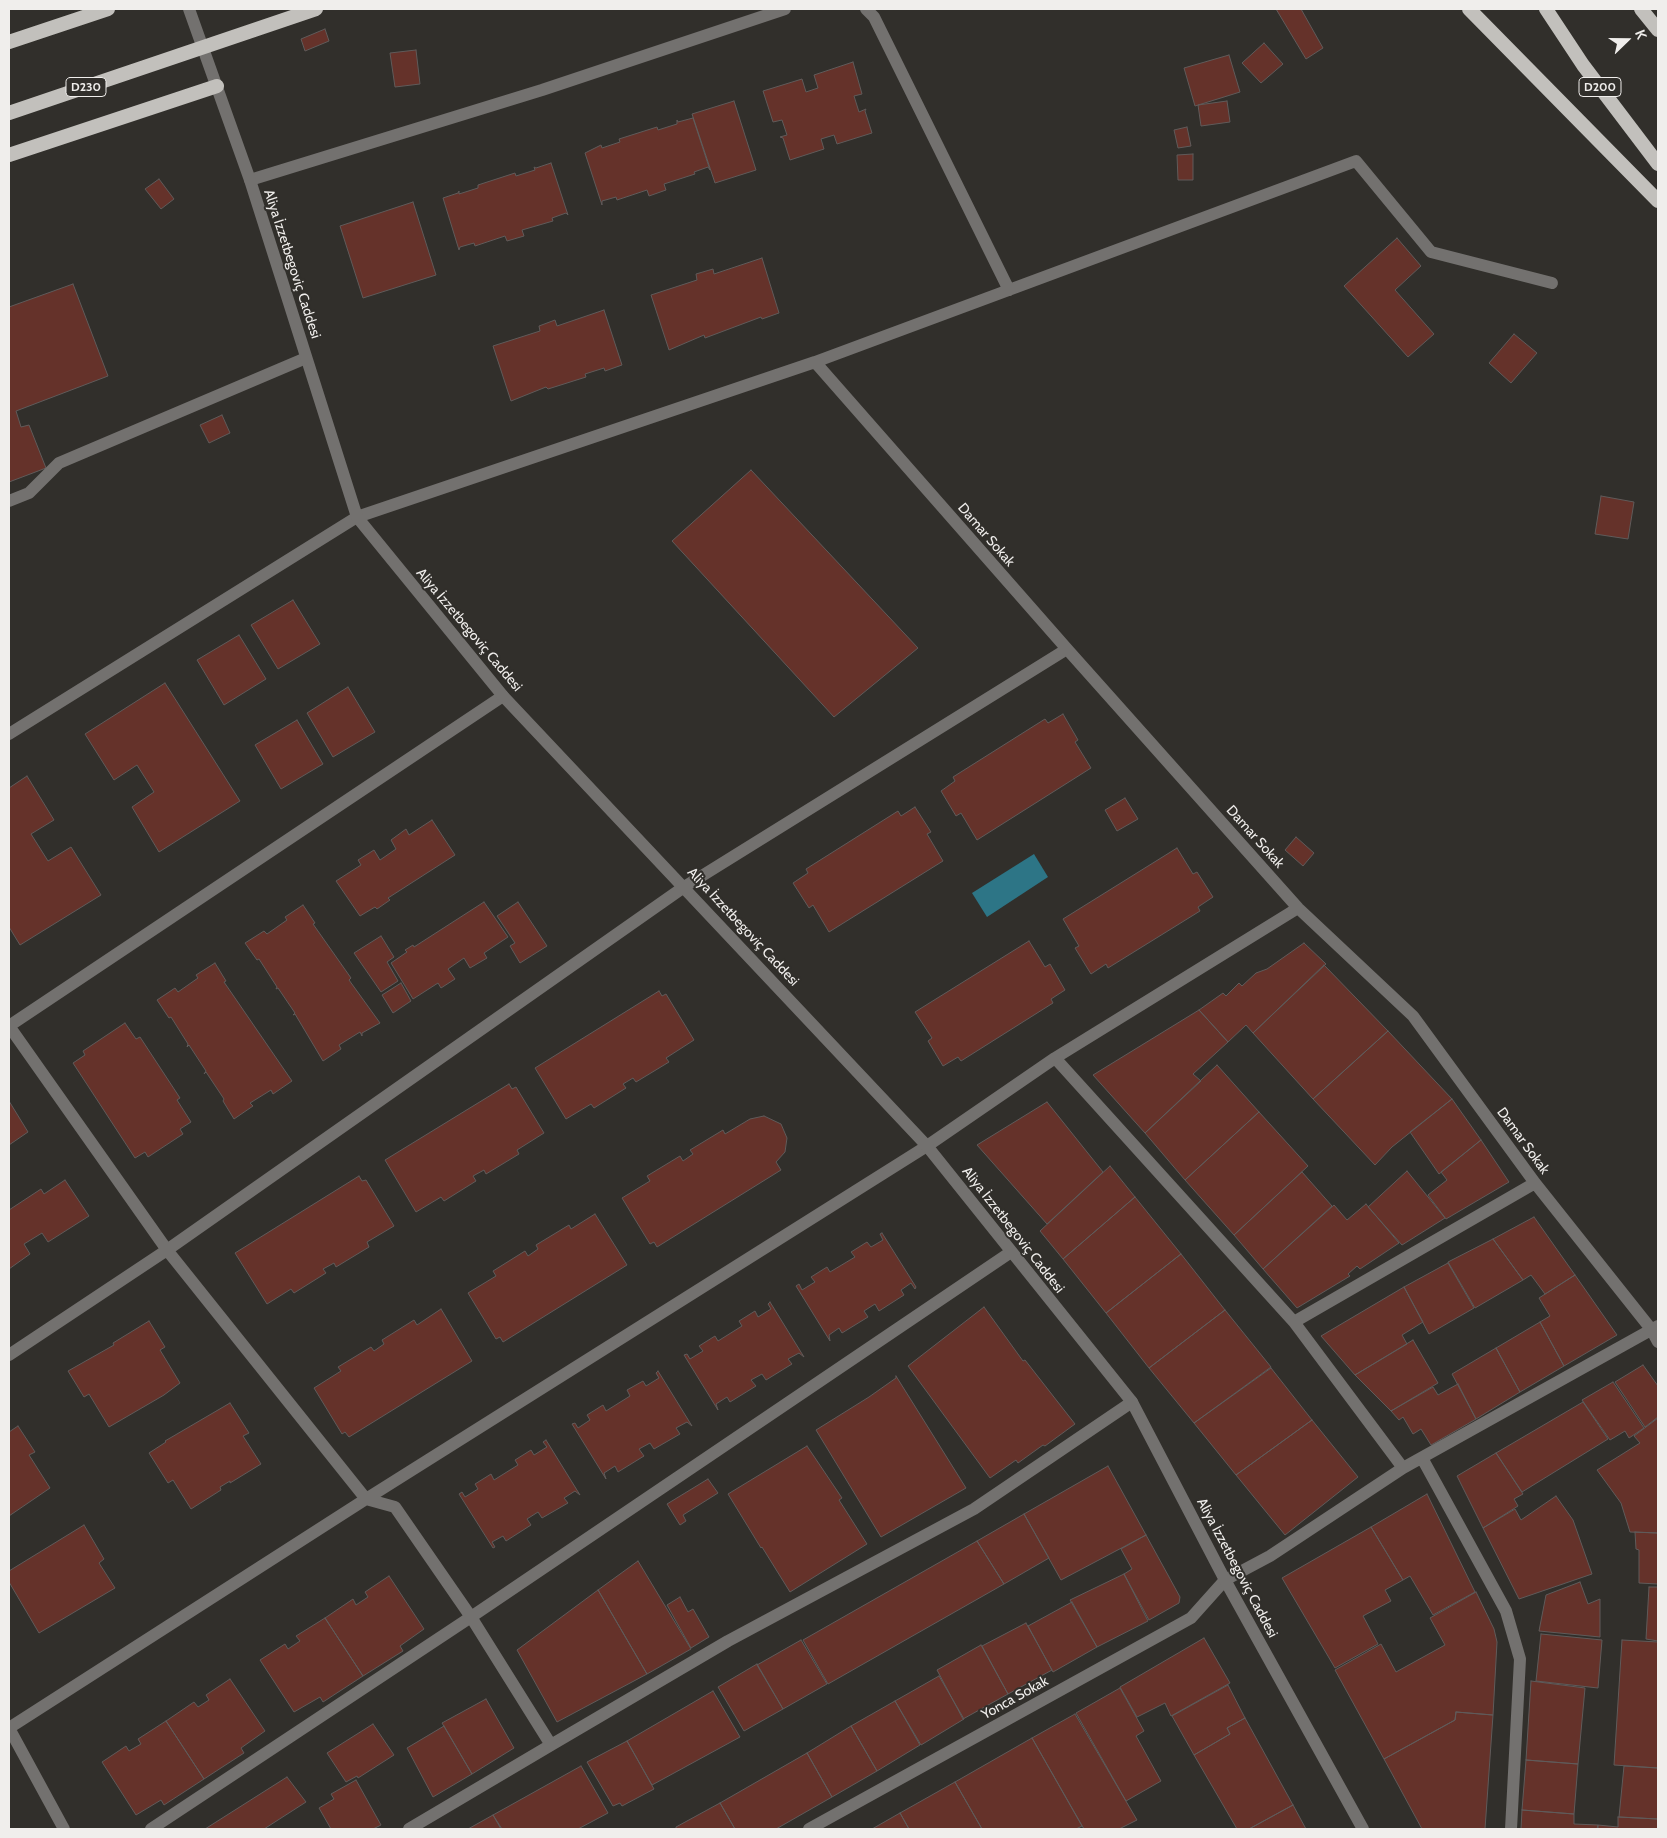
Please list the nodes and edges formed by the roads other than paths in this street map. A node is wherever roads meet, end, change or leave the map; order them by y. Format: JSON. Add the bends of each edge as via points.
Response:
{"nodes":[{"id":1,"x":108,"y":9,"type":"edge"},
{"id":2,"x":189,"y":9,"type":"edge"},
{"id":3,"x":316,"y":9,"type":"edge"},
{"id":4,"x":785,"y":9,"type":"edge"},
{"id":5,"x":866,"y":9,"type":"edge"},
{"id":6,"x":1469,"y":9,"type":"edge"},
{"id":7,"x":1546,"y":9,"type":"edge"},
{"id":8,"x":1641,"y":9,"type":"edge"},
{"id":9,"x":1658,"y":30,"type":"edge"},
{"id":10,"x":9,"y":42,"type":"edge"},
{"id":11,"x":217,"y":86,"type":"junction"},
{"id":12,"x":9,"y":113,"type":"edge"},
{"id":13,"x":9,"y":155,"type":"edge"},
{"id":14,"x":1658,"y":164,"type":"edge"},
{"id":15,"x":250,"y":180,"type":"junction"},
{"id":16,"x":1658,"y":201,"type":"edge"},
{"id":17,"x":1552,"y":283,"type":"dead end"},
{"id":18,"x":1009,"y":290,"type":"junction"},
{"id":19,"x":306,"y":358,"type":"junction"},
{"id":20,"x":815,"y":362,"type":"junction"},
{"id":21,"x":9,"y":501,"type":"edge"},
{"id":22,"x":357,"y":517,"type":"junction"},
{"id":23,"x":1067,"y":649,"type":"junction"},
{"id":24,"x":503,"y":696,"type":"junction"},
{"id":25,"x":9,"y":734,"type":"edge"},
{"id":26,"x":684,"y":887,"type":"junction"},
{"id":27,"x":1298,"y":908,"type":"junction"},
{"id":28,"x":9,"y":1026,"type":"edge"},
{"id":29,"x":1055,"y":1058,"type":"junction"},
{"id":30,"x":927,"y":1146,"type":"junction"},
{"id":31,"x":1535,"y":1183,"type":"junction"},
{"id":32,"x":166,"y":1250,"type":"junction"},
{"id":33,"x":1011,"y":1252,"type":"junction"},
{"id":34,"x":1294,"y":1322,"type":"junction"},
{"id":35,"x":1654,"y":1327,"type":"edge"},
{"id":36,"x":1658,"y":1342,"type":"edge"},
{"id":37,"x":9,"y":1355,"type":"edge"},
{"id":38,"x":1132,"y":1402,"type":"junction"},
{"id":39,"x":1422,"y":1458,"type":"junction"},
{"id":40,"x":1403,"y":1468,"type":"junction"},
{"id":41,"x":366,"y":1498,"type":"junction"},
{"id":42,"x":1225,"y":1580,"type":"junction"},
{"id":43,"x":471,"y":1618,"type":"junction"},
{"id":44,"x":9,"y":1728,"type":"edge"},
{"id":45,"x":551,"y":1745,"type":"junction"},
{"id":46,"x":64,"y":1829,"type":"edge"},
{"id":47,"x":151,"y":1829,"type":"edge"},
{"id":48,"x":409,"y":1829,"type":"edge"},
{"id":49,"x":809,"y":1829,"type":"edge"},
{"id":50,"x":1363,"y":1829,"type":"edge"},
{"id":51,"x":1511,"y":1829,"type":"edge"}],
"edges":[{"from":1,"to":10,"type":"highway"},
{"from":2,"to":11,"type":"street","name":"Aliya İzzetbegoviç Caddesi"},
{"from":3,"to":12,"type":"highway","number":"D230"},
{"from":4,"to":15,"type":"street","via":[[542,90]]},
{"from":5,"to":18,"type":"street","via":[[874,17]]},
{"from":6,"to":16,"type":"highway"},
{"from":7,"to":14,"type":"highway","number":"D200"},
{"from":8,"to":9,"type":"highway"},
{"from":11,"to":13,"type":"highway"},
{"from":11,"to":15,"type":"street","name":"Aliya İzzetbegoviç Caddesi"},
{"from":15,"to":19,"type":"street","name":"Aliya İzzetbegoviç Caddesi"},
{"from":17,"to":18,"type":"street","via":[[1431,252],[1356,161]]},
{"from":18,"to":20,"type":"street"},
{"from":19,"to":21,"type":"street","via":[[59,463],[29,493]]},
{"from":19,"to":22,"type":"street","name":"Aliya İzzetbegoviç Caddesi"},
{"from":20,"to":22,"type":"street"},
{"from":20,"to":23,"type":"street","name":"Damar Sokak"},
{"from":22,"to":24,"type":"street","name":"Aliya İzzetbegoviç Caddesi"},
{"from":22,"to":25,"type":"street"},
{"from":23,"to":26,"type":"street"},
{"from":23,"to":27,"type":"street","name":"Damar Sokak"},
{"from":24,"to":26,"type":"street","name":"Aliya İzzetbegoviç Caddesi"},
{"from":24,"to":28,"type":"street"},
{"from":26,"to":30,"type":"street","name":"Aliya İzzetbegoviç Caddesi"},
{"from":26,"to":32,"type":"street"},
{"from":27,"to":29,"type":"street"},
{"from":27,"to":31,"type":"street","name":"Damar Sokak","via":[[1413,1016]]},
{"from":28,"to":32,"type":"street"},
{"from":29,"to":30,"type":"street"},
{"from":29,"to":34,"type":"street"},
{"from":30,"to":33,"type":"street","name":"Aliya İzzetbegoviç Caddesi"},
{"from":30,"to":41,"type":"street"},
{"from":31,"to":34,"type":"street"},
{"from":31,"to":35,"type":"street","name":"Damar Sokak"},
{"from":32,"to":37,"type":"street"},
{"from":32,"to":41,"type":"street"},
{"from":33,"to":38,"type":"street","name":"Aliya İzzetbegoviç Caddesi"},
{"from":33,"to":43,"type":"street"},
{"from":34,"to":40,"type":"street"},
{"from":35,"to":36,"type":"street","name":"Damar Sokak"},
{"from":35,"to":39,"type":"street"},
{"from":38,"to":42,"type":"street","name":"Aliya İzzetbegoviç Caddesi"},
{"from":38,"to":45,"type":"street","via":[[974,1509],[728,1641]]},
{"from":39,"to":40,"type":"street"},
{"from":39,"to":51,"type":"street","via":[[1506,1612],[1520,1659]]},
{"from":40,"to":42,"type":"street","via":[[1270,1556]]},
{"from":41,"to":43,"type":"street","via":[[395,1507]]},
{"from":41,"to":44,"type":"street"},
{"from":42,"to":49,"type":"street","name":"Yonca Sokak","via":[[1191,1618]]},
{"from":42,"to":50,"type":"street","name":"Aliya İzzetbegoviç Caddesi"},
{"from":43,"to":45,"type":"street"},
{"from":43,"to":47,"type":"street"},
{"from":44,"to":46,"type":"street"},
{"from":45,"to":48,"type":"street"}]}
